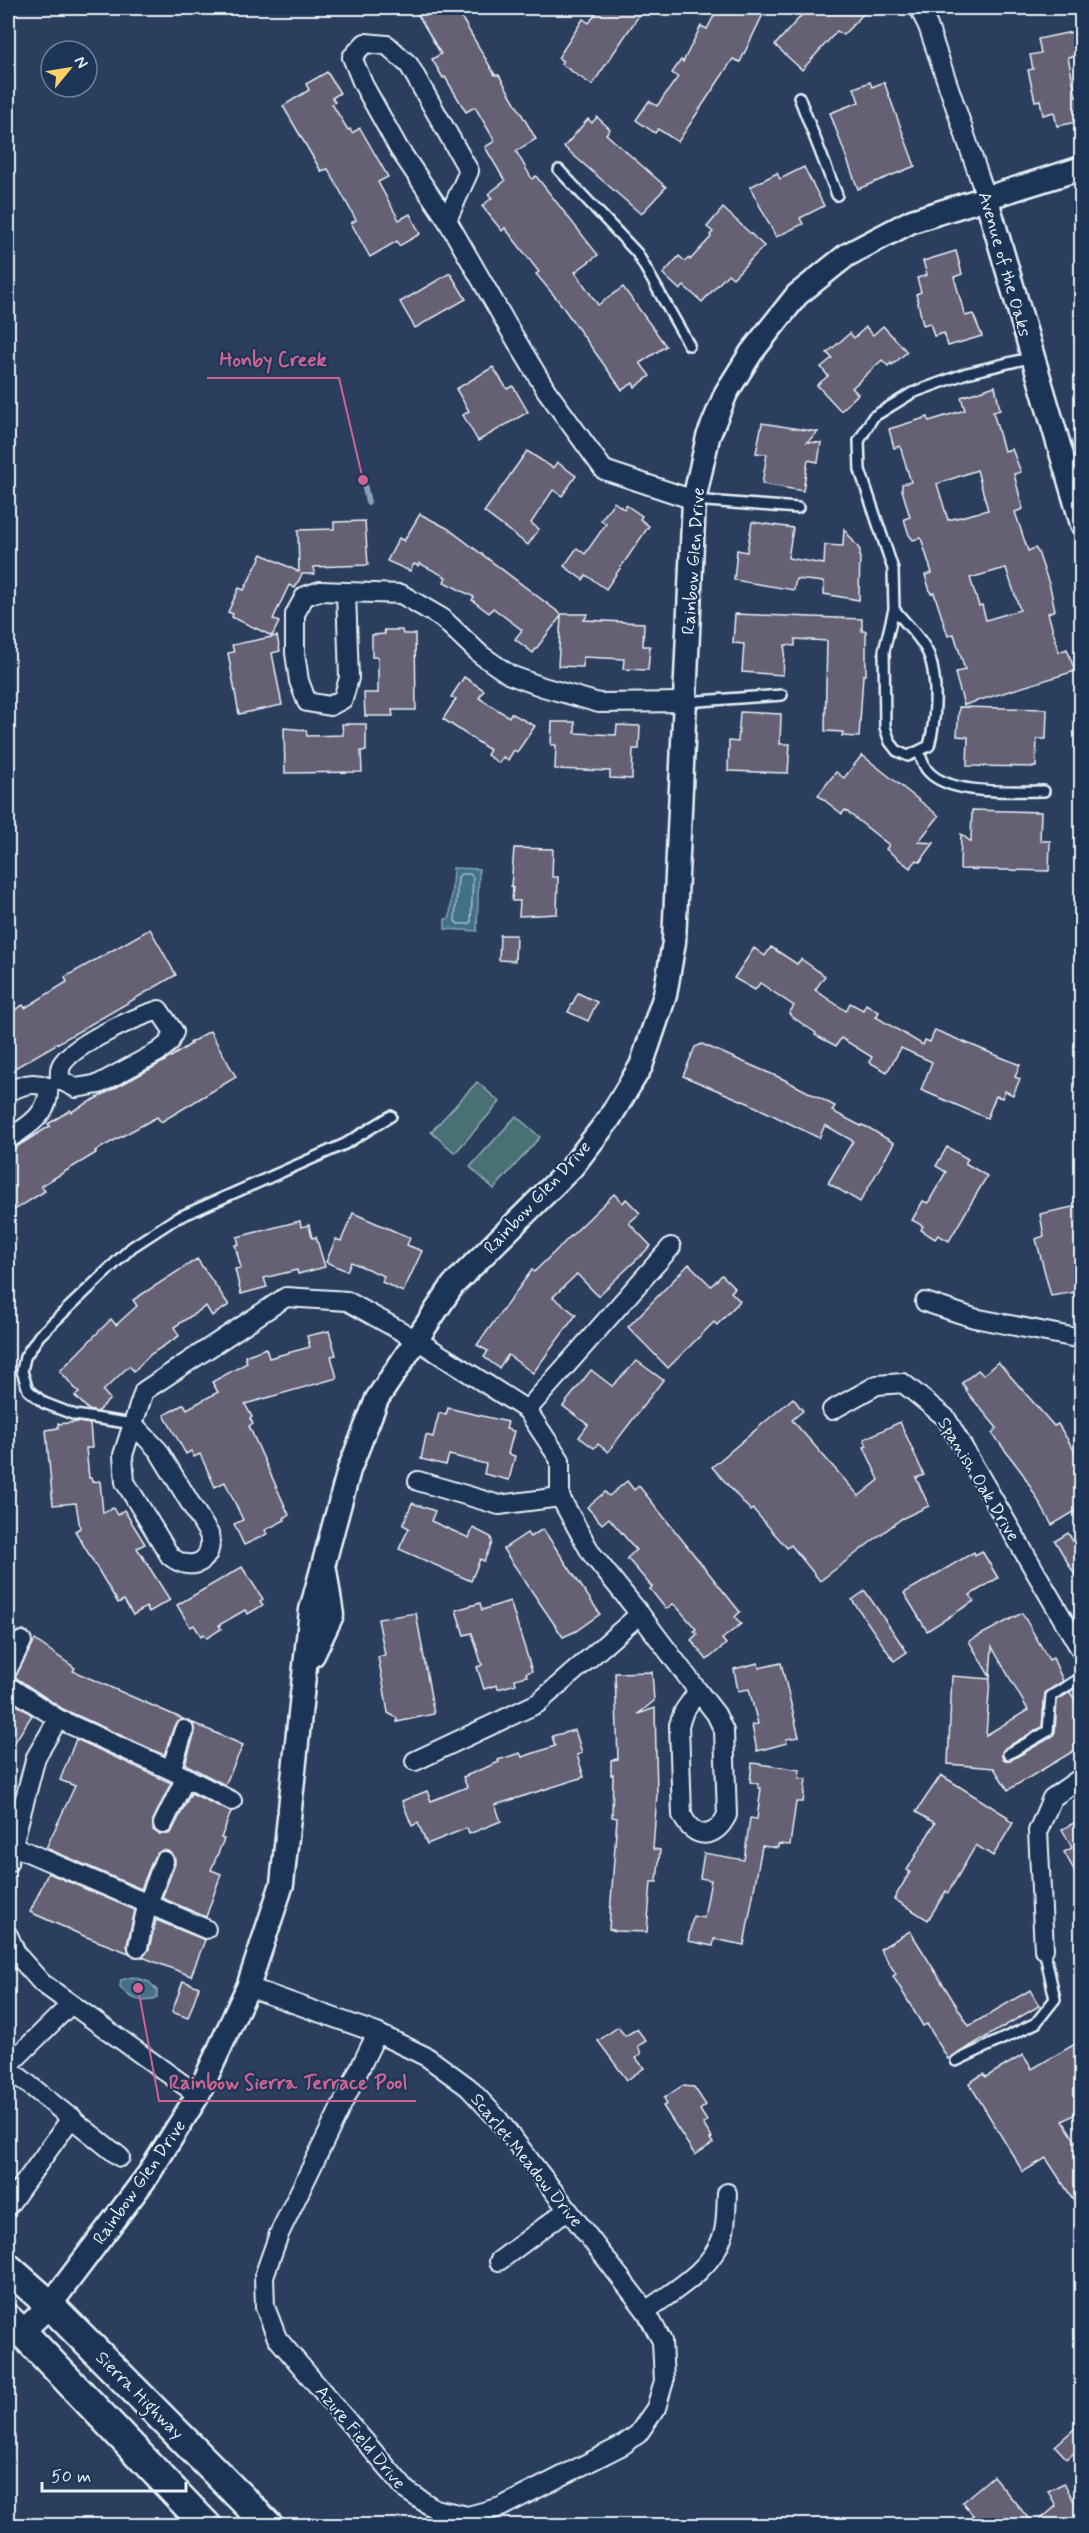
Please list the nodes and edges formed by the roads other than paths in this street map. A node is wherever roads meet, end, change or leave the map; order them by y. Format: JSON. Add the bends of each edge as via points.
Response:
{"nodes":[{"id":1,"x":919,"y":8,"type":"edge"},
{"id":2,"x":799,"y":97,"type":"dead end"},
{"id":3,"x":1082,"y":168,"type":"edge"},
{"id":4,"x":559,"y":170,"type":"dead end"},
{"id":5,"x":837,"y":195,"type":"dead end"},
{"id":6,"x":986,"y":196,"type":"junction"},
{"id":7,"x":447,"y":220,"type":"junction"},
{"id":8,"x":689,"y":345,"type":"dead end"},
{"id":9,"x":1033,"y":357,"type":"junction"},
{"id":10,"x":694,"y":501,"type":"junction"},
{"id":11,"x":798,"y":508,"type":"dead end"},
{"id":12,"x":1082,"y":524,"type":"edge"},
{"id":13,"x":346,"y":592,"type":"junction"},
{"id":14,"x":894,"y":609,"type":"junction"},
{"id":15,"x":782,"y":695,"type":"dead end"},
{"id":16,"x":685,"y":702,"type":"junction"},
{"id":17,"x":919,"y":752,"type":"junction"},
{"id":18,"x":1044,"y":791,"type":"dead end"},
{"id":19,"x":54,"y":1084,"type":"junction"},
{"id":20,"x":8,"y":1092,"type":"edge"},
{"id":21,"x":391,"y":1116,"type":"dead end"},
{"id":22,"x":8,"y":1139,"type":"edge"},
{"id":23,"x":671,"y":1246,"type":"dead end"},
{"id":24,"x":925,"y":1302,"type":"dead end"},
{"id":25,"x":1082,"y":1339,"type":"edge"},
{"id":26,"x":417,"y":1340,"type":"junction"},
{"id":27,"x":527,"y":1410,"type":"junction"},
{"id":28,"x":832,"y":1410,"type":"dead end"},
{"id":29,"x":133,"y":1424,"type":"junction"},
{"id":30,"x":418,"y":1481,"type":"dead end"},
{"id":31,"x":560,"y":1497,"type":"junction"},
{"id":32,"x":640,"y":1614,"type":"junction"},
{"id":33,"x":22,"y":1641,"type":"dead end"},
{"id":34,"x":1082,"y":1652,"type":"edge"},
{"id":35,"x":8,"y":1669,"type":"edge"},
{"id":36,"x":1082,"y":1677,"type":"edge"},
{"id":37,"x":8,"y":1686,"type":"edge"},
{"id":38,"x":698,"y":1691,"type":"junction"},
{"id":39,"x":58,"y":1719,"type":"junction"},
{"id":40,"x":184,"y":1730,"type":"dead end"},
{"id":41,"x":1008,"y":1754,"type":"dead end"},
{"id":42,"x":415,"y":1761,"type":"dead end"},
{"id":43,"x":179,"y":1774,"type":"junction"},
{"id":44,"x":1082,"y":1777,"type":"edge"},
{"id":45,"x":232,"y":1801,"type":"dead end"},
{"id":46,"x":163,"y":1824,"type":"dead end"},
{"id":47,"x":11,"y":1837,"type":"edge"},
{"id":48,"x":164,"y":1861,"type":"dead end"},
{"id":49,"x":8,"y":1863,"type":"edge"},
{"id":50,"x":147,"y":1906,"type":"junction"},
{"id":51,"x":206,"y":1929,"type":"dead end"},
{"id":52,"x":8,"y":1935,"type":"edge"},
{"id":53,"x":138,"y":1947,"type":"dead end"},
{"id":54,"x":1044,"y":1949,"type":"joint"},
{"id":55,"x":248,"y":1987,"type":"junction"},
{"id":56,"x":71,"y":2004,"type":"junction"},
{"id":57,"x":377,"y":2033,"type":"junction"},
{"id":58,"x":956,"y":2061,"type":"dead end"},
{"id":59,"x":8,"y":2067,"type":"edge"},
{"id":60,"x":198,"y":2095,"type":"junction"},
{"id":61,"x":72,"y":2117,"type":"junction"},
{"id":62,"x":120,"y":2157,"type":"dead end"},
{"id":63,"x":727,"y":2193,"type":"dead end"},
{"id":64,"x":8,"y":2206,"type":"edge"},
{"id":65,"x":567,"y":2210,"type":"junction"},
{"id":66,"x":499,"y":2261,"type":"dead end"},
{"id":67,"x":8,"y":2268,"type":"edge"},
{"id":68,"x":50,"y":2305,"type":"junction"},
{"id":69,"x":646,"y":2311,"type":"junction"},
{"id":70,"x":15,"y":2326,"type":"edge"},
{"id":71,"x":207,"y":2526,"type":"edge"},
{"id":72,"x":269,"y":2526,"type":"edge"}],
"edges":[{"from":1,"to":6,"type":"street","name":"Avenue of the Oaks"},
{"from":2,"to":5,"type":"lane"},
{"from":3,"to":6,"type":"street","name":"Rainbow Glen Drive"},
{"from":4,"to":8,"type":"lane","via":[[637,253]]},
{"from":6,"to":9,"type":"street","name":"Avenue of the Oaks"},
{"from":6,"to":10,"type":"street","name":"Rainbow Glen Drive","via":[[912,221],[848,255],[797,295],[726,393],[708,437]]},
{"from":7,"to":7,"type":"street","via":[[469,171],[409,65],[387,45],[365,43],[352,57],[363,84],[399,148]]},
{"from":7,"to":10,"type":"street","via":[[546,390],[604,470]]},
{"from":9,"to":12,"type":"street","name":"Avenue of the Oaks"},
{"from":9,"to":14,"type":"lane","via":[[967,373],[912,393],[873,417],[859,441],[860,470],[893,569]]},
{"from":10,"to":11,"type":"lane"},
{"from":10,"to":16,"type":"street","name":"Rainbow Glen Drive"},
{"from":13,"to":13,"type":"street","via":[[320,591],[306,596],[295,615],[295,653],[307,702],[330,706],[343,699],[349,678]]},
{"from":13,"to":16,"type":"street","via":[[401,594],[442,618],[481,655],[510,675],[543,687],[599,703]]},
{"from":14,"to":17,"type":"lane","via":[[930,657],[934,728],[929,746]]},
{"from":14,"to":17,"type":"lane","via":[[884,651],[885,727],[897,751],[908,756]]},
{"from":15,"to":16,"type":"lane"},
{"from":16,"to":26,"type":"street","name":"Rainbow Glen Drive","via":[[674,942],[665,995],[641,1066],[609,1119],[572,1167],[453,1285]]},
{"from":17,"to":18,"type":"lane","via":[[927,770],[948,784],[965,789]]},
{"from":19,"to":19,"type":"street","via":[[76,1088],[99,1084],[158,1052],[174,1032],[159,1010],[142,1016],[67,1057]]},
{"from":19,"to":20,"type":"street","via":[[37,1082]]},
{"from":19,"to":22,"type":"street","via":[[45,1108]]},
{"from":21,"to":29,"type":"lane","via":[[345,1144],[175,1218],[132,1247],[39,1336],[25,1357],[22,1371],[28,1390],[44,1403],[75,1415]]},
{"from":23,"to":27,"type":"street"},
{"from":24,"to":25,"type":"street","via":[[974,1318]]},
{"from":26,"to":27,"type":"street"},
{"from":26,"to":29,"type":"street","via":[[347,1300],[286,1297],[144,1391]]},
{"from":26,"to":55,"type":"street","name":"Rainbow Glen Drive","via":[[377,1399],[349,1470],[324,1560],[332,1615],[307,1667],[282,1884]]},
{"from":27,"to":31,"type":"street","via":[[560,1460]]},
{"from":28,"to":34,"type":"street","name":"Spanish Oak Drive","via":[[877,1385],[903,1383],[946,1418]]},
{"from":29,"to":29,"type":"street","via":[[123,1455],[125,1482],[170,1556],[179,1563],[200,1562],[208,1555],[209,1534],[158,1450]]},
{"from":30,"to":31,"type":"street","via":[[499,1505]]},
{"from":31,"to":32,"type":"street","via":[[591,1553]]},
{"from":32,"to":38,"type":"street"},
{"from":32,"to":42,"type":"street","via":[[538,1703]]},
{"from":33,"to":35,"type":"street"},
{"from":36,"to":41,"type":"lane","via":[[1052,1696],[1048,1731]]},
{"from":37,"to":39,"type":"street"},
{"from":38,"to":38,"type":"street","via":[[679,1725],[682,1815],[687,1827],[698,1834],[711,1834],[721,1827],[727,1815],[724,1731]]},
{"from":39,"to":43,"type":"street"},
{"from":39,"to":47,"type":"street","via":[[36,1757]]},
{"from":40,"to":43,"type":"street"},
{"from":43,"to":45,"type":"street"},
{"from":43,"to":46,"type":"street"},
{"from":44,"to":54,"type":"street","via":[[1052,1798],[1038,1831]]},
{"from":47,"to":49,"type":"street"},
{"from":47,"to":50,"type":"street"},
{"from":48,"to":50,"type":"street"},
{"from":50,"to":51,"type":"street"},
{"from":50,"to":53,"type":"street"},
{"from":52,"to":56,"type":"street","via":[[17,1955],[42,1983]]},
{"from":54,"to":58,"type":"lane","via":[[1054,1999],[1035,2023]]},
{"from":55,"to":57,"type":"street","name":"Scarlet Meadow Drive"},
{"from":55,"to":60,"type":"street","name":"Rainbow Glen Drive"},
{"from":56,"to":59,"type":"street"},
{"from":56,"to":60,"type":"street"},
{"from":57,"to":65,"type":"street","name":"Scarlet Meadow Drive","via":[[427,2057],[468,2087],[498,2119]]},
{"from":57,"to":69,"type":"street","name":"Azure Field Drive","via":[[279,2234],[264,2276],[265,2307],[277,2338],[406,2491],[435,2509],[468,2516],[501,2507],[638,2434],[656,2408],[664,2381],[662,2341]]},
{"from":59,"to":61,"type":"street"},
{"from":60,"to":68,"type":"street","name":"Rainbow Glen Drive","via":[[148,2175]]},
{"from":61,"to":62,"type":"street"},
{"from":61,"to":64,"type":"street"},
{"from":63,"to":69,"type":"street","via":[[723,2234],[715,2253],[700,2271]]},
{"from":65,"to":66,"type":"street"},
{"from":65,"to":69,"type":"street","name":"Scarlet Meadow Drive"},
{"from":67,"to":68,"type":"main road","name":"Sierra Highway"},
{"from":68,"to":70,"type":"street","name":"Rainbow Glen Drive"},
{"from":68,"to":72,"type":"main road","name":"Sierra Highway"},
{"from":70,"to":71,"type":"main road"}]}
